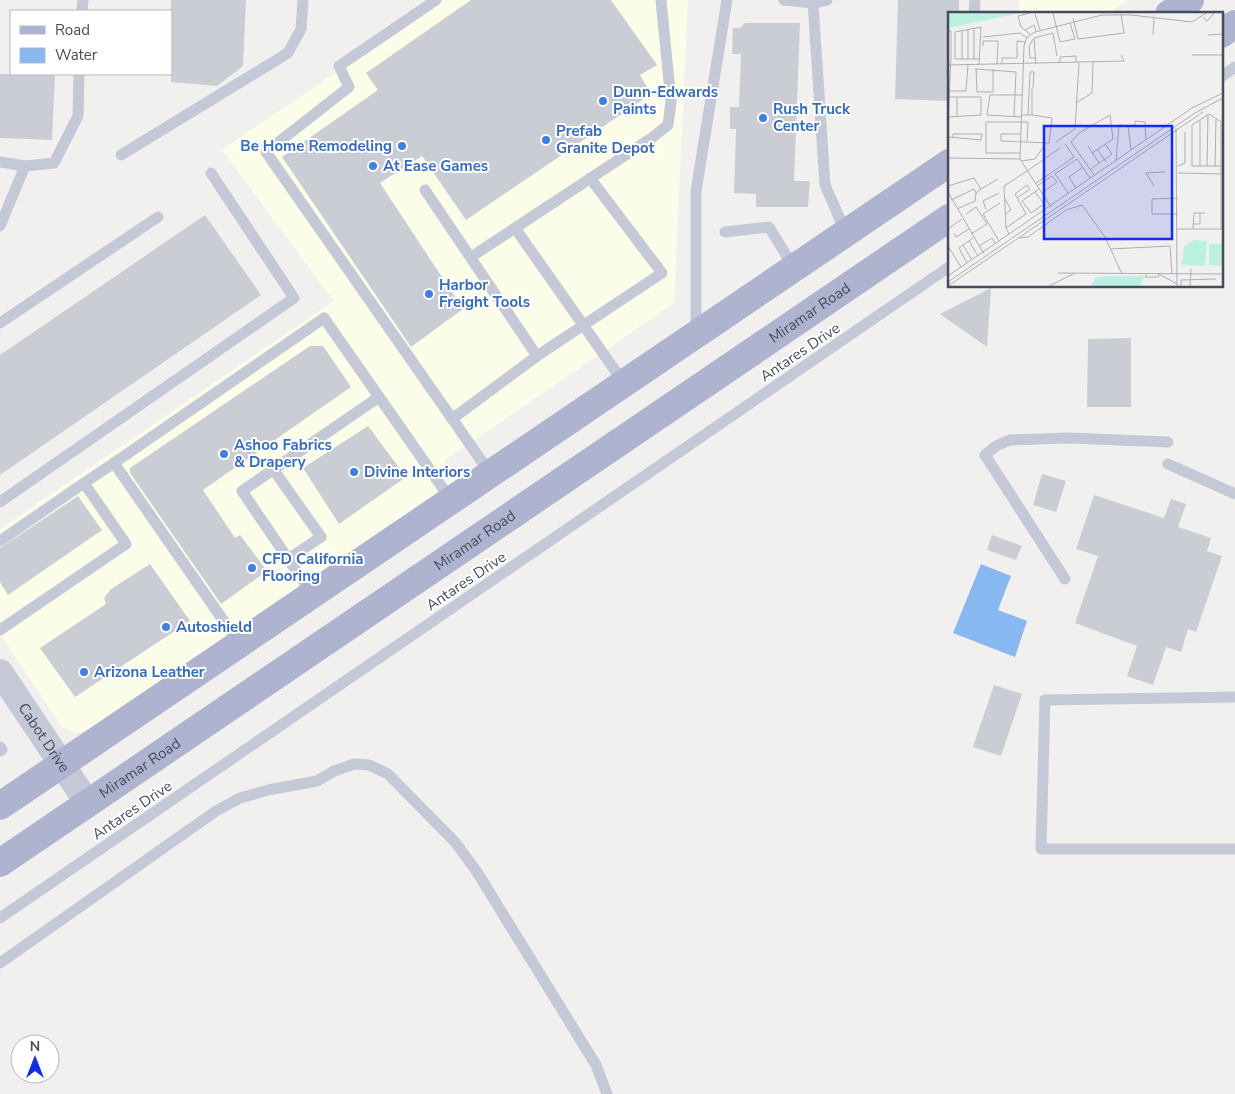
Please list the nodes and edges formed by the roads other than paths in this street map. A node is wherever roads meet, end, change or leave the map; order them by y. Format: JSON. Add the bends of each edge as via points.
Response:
{"nodes":[{"id":1,"x":303,"y":0,"type":"edge"},
{"id":2,"x":436,"y":0,"type":"edge"},
{"id":3,"x":661,"y":0,"type":"edge"},
{"id":4,"x":727,"y":0,"type":"edge"},
{"id":5,"x":784,"y":0,"type":"edge"},
{"id":6,"x":827,"y":0,"type":"edge"},
{"id":7,"x":1190,"y":0,"type":"edge"},
{"id":8,"x":813,"y":3,"type":"junction"},
{"id":9,"x":1172,"y":12,"type":"edge"},
{"id":10,"x":1235,"y":24,"type":"edge"},
{"id":11,"x":1222,"y":33,"type":"edge"},
{"id":12,"x":1235,"y":67,"type":"edge"},
{"id":13,"x":79,"y":75,"type":"edge"},
{"id":14,"x":1222,"y":76,"type":"edge"},
{"id":15,"x":121,"y":155,"type":"dead end"},
{"id":16,"x":0,"y":162,"type":"edge"},
{"id":17,"x":948,"y":164,"type":"edge"},
{"id":18,"x":24,"y":166,"type":"junction"},
{"id":19,"x":211,"y":173,"type":"dead end"},
{"id":20,"x":590,"y":178,"type":"junction"},
{"id":21,"x":425,"y":190,"type":"dead end"},
{"id":22,"x":158,"y":217,"type":"dead end"},
{"id":23,"x":948,"y":219,"type":"edge"},
{"id":24,"x":0,"y":226,"type":"edge"},
{"id":25,"x":515,"y":228,"type":"junction"},
{"id":26,"x":725,"y":232,"type":"dead end"},
{"id":27,"x":846,"y":233,"type":"junction"},
{"id":28,"x":471,"y":258,"type":"junction"},
{"id":29,"x":794,"y":268,"type":"junction"},
{"id":30,"x":948,"y":268,"type":"edge"},
{"id":31,"x":0,"y":323,"type":"edge"},
{"id":32,"x":584,"y":326,"type":"junction"},
{"id":33,"x":696,"y":334,"type":"junction"},
{"id":34,"x":538,"y":356,"type":"junction"},
{"id":35,"x":624,"y":383,"type":"junction"},
{"id":36,"x":379,"y":397,"type":"junction"},
{"id":37,"x":452,"y":419,"type":"junction"},
{"id":38,"x":1168,"y":442,"type":"dead end"},
{"id":39,"x":114,"y":463,"type":"junction"},
{"id":40,"x":1168,"y":464,"type":"dead end"},
{"id":41,"x":273,"y":469,"type":"junction"},
{"id":42,"x":490,"y":473,"type":"junction"},
{"id":43,"x":84,"y":484,"type":"junction"},
{"id":44,"x":1235,"y":494,"type":"edge"},
{"id":45,"x":451,"y":500,"type":"junction"},
{"id":46,"x":0,"y":502,"type":"edge"},
{"id":47,"x":0,"y":541,"type":"edge"},
{"id":48,"x":288,"y":559,"type":"junction"},
{"id":49,"x":1065,"y":580,"type":"dead end"},
{"id":50,"x":312,"y":594,"type":"junction"},
{"id":51,"x":0,"y":630,"type":"edge"},
{"id":52,"x":239,"y":643,"type":"junction"},
{"id":53,"x":0,"y":672,"type":"edge"},
{"id":54,"x":1235,"y":697,"type":"edge"},
{"id":55,"x":62,"y":763,"type":"junction"},
{"id":56,"x":88,"y":802,"type":"junction"},
{"id":57,"x":0,"y":806,"type":"edge"},
{"id":58,"x":1235,"y":849,"type":"edge"},
{"id":59,"x":0,"y":863,"type":"edge"},
{"id":60,"x":0,"y":918,"type":"edge"},
{"id":61,"x":0,"y":962,"type":"edge"},
{"id":62,"x":608,"y":1094,"type":"edge"}],
"edges":[{"from":1,"to":15,"type":"lane","via":[[301,29],[288,53]]},
{"from":2,"to":37,"type":"lane","via":[[339,66],[350,88],[266,152]]},
{"from":3,"to":20,"type":"lane","via":[[671,102],[668,125]]},
{"from":4,"to":33,"type":"lane","via":[[696,190]]},
{"from":5,"to":8,"type":"lane"},
{"from":6,"to":8,"type":"lane"},
{"from":7,"to":9,"type":"main road"},
{"from":8,"to":27,"type":"lane","via":[[825,185]]},
{"from":10,"to":11,"type":"main road"},
{"from":12,"to":14,"type":"lane"},
{"from":13,"to":18,"type":"lane","via":[[78,116],[54,163]]},
{"from":16,"to":18,"type":"lane"},
{"from":17,"to":27,"type":"main road"},
{"from":18,"to":24,"type":"lane"},
{"from":19,"to":46,"type":"lane","via":[[294,298]]},
{"from":20,"to":25,"type":"lane"},
{"from":20,"to":32,"type":"lane","via":[[662,273]]},
{"from":21,"to":28,"type":"lane"},
{"from":22,"to":31,"type":"lane"},
{"from":23,"to":56,"type":"main road","name":"Miramar Road"},
{"from":25,"to":28,"type":"lane"},
{"from":25,"to":32,"type":"lane"},
{"from":26,"to":29,"type":"lane","via":[[768,227]]},
{"from":27,"to":29,"type":"main road"},
{"from":28,"to":34,"type":"lane"},
{"from":29,"to":33,"type":"main road"},
{"from":30,"to":60,"type":"lane","name":"Antares Drive"},
{"from":32,"to":34,"type":"lane"},
{"from":32,"to":35,"type":"lane"},
{"from":33,"to":35,"type":"main road"},
{"from":34,"to":37,"type":"lane"},
{"from":35,"to":42,"type":"main road"},
{"from":36,"to":39,"type":"lane","via":[[324,318]]},
{"from":36,"to":41,"type":"lane"},
{"from":36,"to":45,"type":"lane"},
{"from":37,"to":42,"type":"lane"},
{"from":38,"to":49,"type":"lane","via":[[1069,438],[1010,440],[985,455]]},
{"from":39,"to":43,"type":"lane"},
{"from":39,"to":52,"type":"lane"},
{"from":40,"to":44,"type":"lane"},
{"from":41,"to":48,"type":"lane","via":[[242,491]]},
{"from":41,"to":48,"type":"lane","via":[[320,537]]},
{"from":42,"to":45,"type":"main road"},
{"from":43,"to":47,"type":"lane"},
{"from":43,"to":51,"type":"lane","via":[[126,544]]},
{"from":45,"to":50,"type":"main road"},
{"from":48,"to":50,"type":"lane"},
{"from":50,"to":52,"type":"main road"},
{"from":52,"to":55,"type":"main road"},
{"from":53,"to":55,"type":"street","name":"Cabot Drive"},
{"from":54,"to":58,"type":"lane","via":[[1045,700],[1041,849]]},
{"from":55,"to":56,"type":"street","name":"Cabot Drive"},
{"from":55,"to":57,"type":"main road"},
{"from":56,"to":59,"type":"main road","name":"Miramar Road"},
{"from":61,"to":62,"type":"lane","via":[[216,811],[240,798],[317,781],[354,764],[369,765],[388,774],[456,842],[596,1065]]}]}
